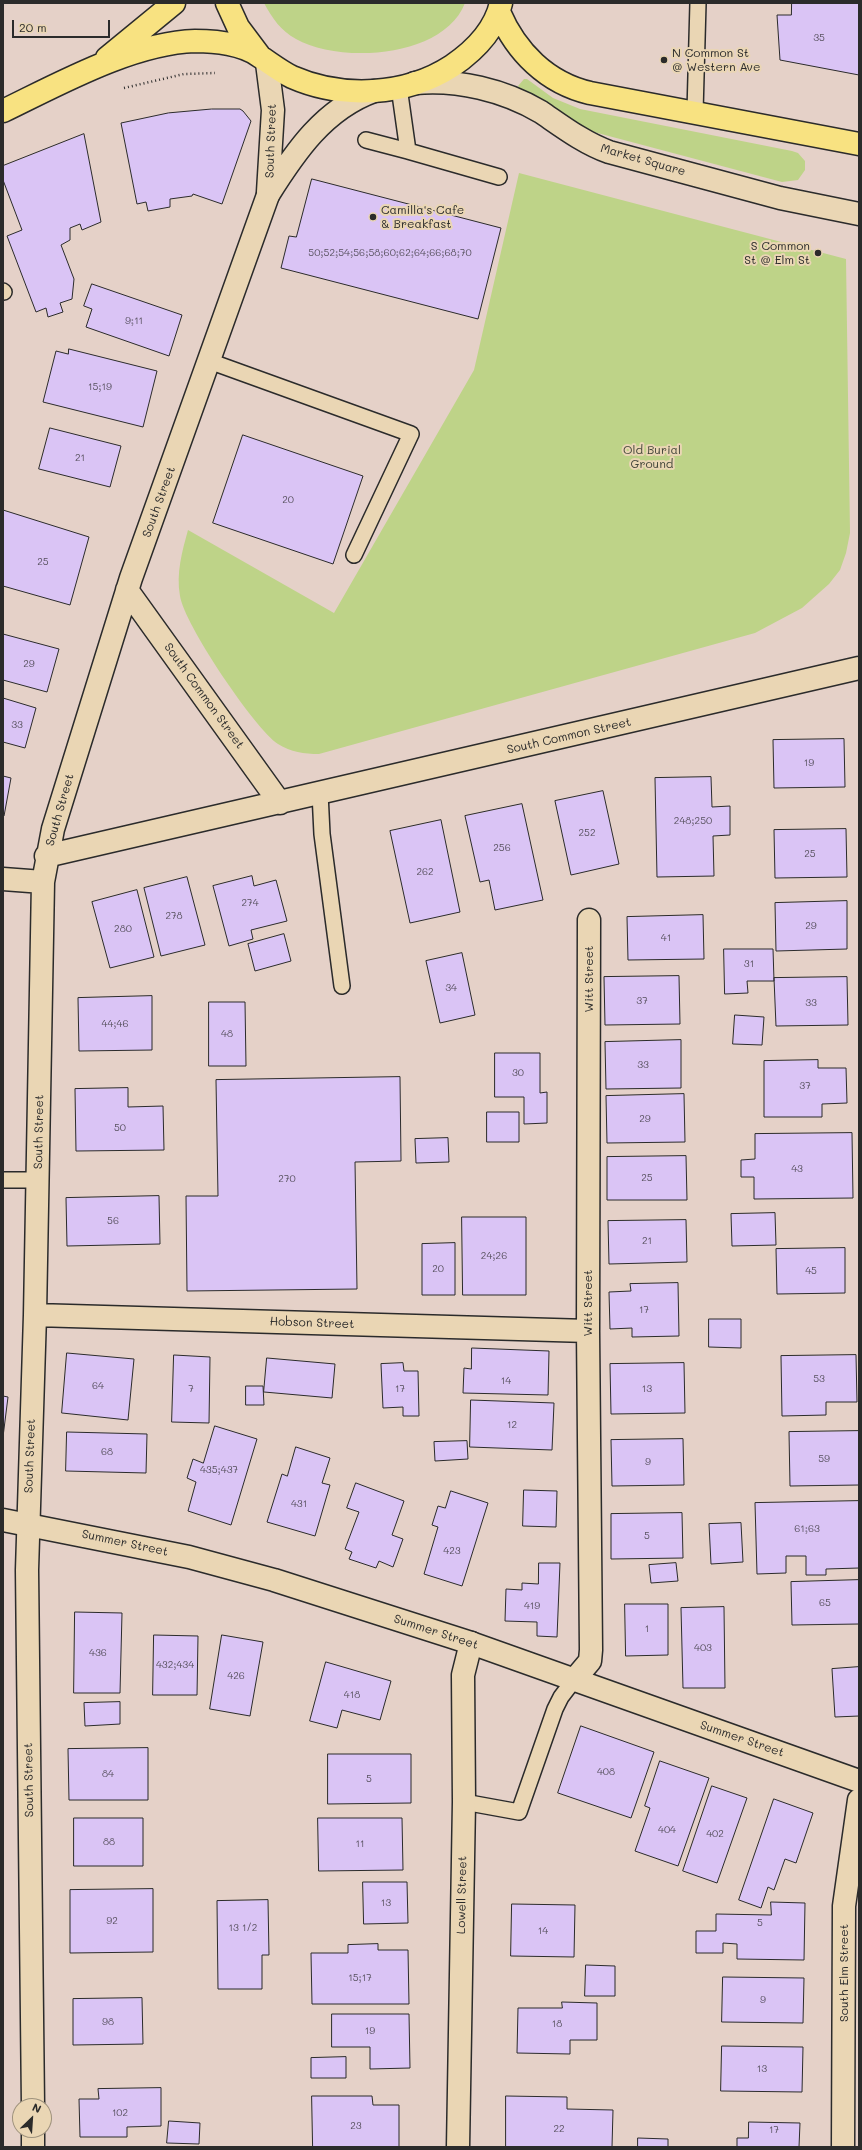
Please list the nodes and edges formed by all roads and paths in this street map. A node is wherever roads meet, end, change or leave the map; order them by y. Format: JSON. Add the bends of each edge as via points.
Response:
{"nodes":[{"id":1,"x":174,"y":3,"type":"edge"},
{"id":2,"x":227,"y":3,"type":"edge"},
{"id":3,"x":698,"y":3,"type":"edge"},
{"id":4,"x":500,"y":7,"type":"edge"},
{"id":5,"x":263,"y":59,"type":"junction"},
{"id":6,"x":98,"y":65,"type":"junction"},
{"id":7,"x":406,"y":85,"type":"junction"},
{"id":8,"x":374,"y":91,"type":"junction"},
{"id":9,"x":3,"y":111,"type":"edge"},
{"id":10,"x":695,"y":112,"type":"junction"},
{"id":11,"x":366,"y":140,"type":"dead end"},
{"id":12,"x":859,"y":144,"type":"edge"},
{"id":13,"x":408,"y":151,"type":"junction"},
{"id":14,"x":499,"y":177,"type":"dead end"},
{"id":15,"x":268,"y":195,"type":"junction"},
{"id":16,"x":859,"y":214,"type":"edge"},
{"id":17,"x":209,"y":361,"type":"junction"},
{"id":18,"x":354,"y":555,"type":"dead end"},
{"id":19,"x":127,"y":590,"type":"junction"},
{"id":20,"x":859,"y":668,"type":"edge"},
{"id":21,"x":320,"y":794,"type":"junction"},
{"id":22,"x":280,"y":803,"type":"junction"},
{"id":23,"x":46,"y":856,"type":"junction"},
{"id":24,"x":3,"y":880,"type":"edge"},
{"id":25,"x":43,"y":882,"type":"junction"},
{"id":26,"x":590,"y":920,"type":"dead end"},
{"id":27,"x":342,"y":986,"type":"dead end"},
{"id":28,"x":3,"y":1180,"type":"edge"},
{"id":29,"x":38,"y":1180,"type":"junction"},
{"id":30,"x":35,"y":1315,"type":"junction"},
{"id":31,"x":588,"y":1331,"type":"junction"},
{"id":32,"x":3,"y":1520,"type":"edge"},
{"id":33,"x":27,"y":1524,"type":"junction"},
{"id":34,"x":471,"y":1643,"type":"junction"},
{"id":35,"x":574,"y":1680,"type":"junction"},
{"id":36,"x":859,"y":1781,"type":"edge"},
{"id":37,"x":859,"y":1800,"type":"edge"},
{"id":38,"x":464,"y":1802,"type":"junction"},
{"id":39,"x":33,"y":2098,"type":"edge"},
{"id":40,"x":458,"y":2147,"type":"edge"},
{"id":41,"x":843,"y":2147,"type":"edge"}],
"edges":[{"from":1,"to":6,"type":"main road"},
{"from":2,"to":5,"type":"main road","via":[[238,27]]},
{"from":3,"to":10,"type":"lane"},
{"from":4,"to":7,"type":"main road","via":[[487,32],[467,56],[439,73]]},
{"from":4,"to":10,"type":"main road","via":[[507,32],[539,69],[560,83],[584,91]]},
{"from":5,"to":6,"type":"main road","via":[[224,44],[194,41],[160,46]]},
{"from":5,"to":8,"type":"main road","via":[[292,76],[316,85]]},
{"from":5,"to":15,"type":"street","name":"South Street","via":[[273,110]]},
{"from":6,"to":9,"type":"main road"},
{"from":7,"to":8,"type":"main road"},
{"from":7,"to":13,"type":"lane"},
{"from":7,"to":16,"type":"street","name":"Market Square","via":[[447,82],[503,94],[530,106],[575,136],[609,152],[780,198]]},
{"from":8,"to":15,"type":"street","name":"South Street","via":[[340,107],[320,124],[292,158]]},
{"from":10,"to":12,"type":"main road"},
{"from":11,"to":13,"type":"lane"},
{"from":13,"to":14,"type":"lane"},
{"from":15,"to":17,"type":"street","name":"South Street"},
{"from":17,"to":18,"type":"lane","via":[[412,434]]},
{"from":17,"to":19,"type":"street","name":"South Street"},
{"from":19,"to":22,"type":"street","name":"South Common Street"},
{"from":19,"to":23,"type":"street","name":"South Street"},
{"from":20,"to":21,"type":"street","name":"South Common Street"},
{"from":21,"to":22,"type":"street","name":"South Common Street"},
{"from":21,"to":27,"type":"lane","via":[[322,834]]},
{"from":22,"to":23,"type":"street","name":"South Common Street"},
{"from":23,"to":25,"type":"street","name":"South Street"},
{"from":24,"to":25,"type":"street"},
{"from":25,"to":29,"type":"street","name":"South Street"},
{"from":26,"to":31,"type":"street","name":"Witt Street"},
{"from":28,"to":29,"type":"lane"},
{"from":29,"to":30,"type":"street","name":"South Street"},
{"from":30,"to":31,"type":"street","name":"Hobson Street"},
{"from":30,"to":33,"type":"street","name":"South Street"},
{"from":31,"to":35,"type":"street","name":"Witt Street","via":[[591,1650],[590,1661]]},
{"from":32,"to":33,"type":"street","name":"Summer Street"},
{"from":33,"to":34,"type":"street","name":"Summer Street","via":[[190,1557],[274,1580]]},
{"from":33,"to":39,"type":"street","name":"South Street"},
{"from":34,"to":35,"type":"street","name":"Summer Street"},
{"from":34,"to":38,"type":"street","name":"Lowell Street","via":[[463,1675]]},
{"from":35,"to":36,"type":"street","name":"Summer Street"},
{"from":35,"to":38,"type":"lane","via":[[555,1709],[519,1812]]},
{"from":37,"to":41,"type":"street","name":"South Elm Street","via":[[844,1906]]},
{"from":38,"to":40,"type":"street","name":"Lowell Street"}]}
